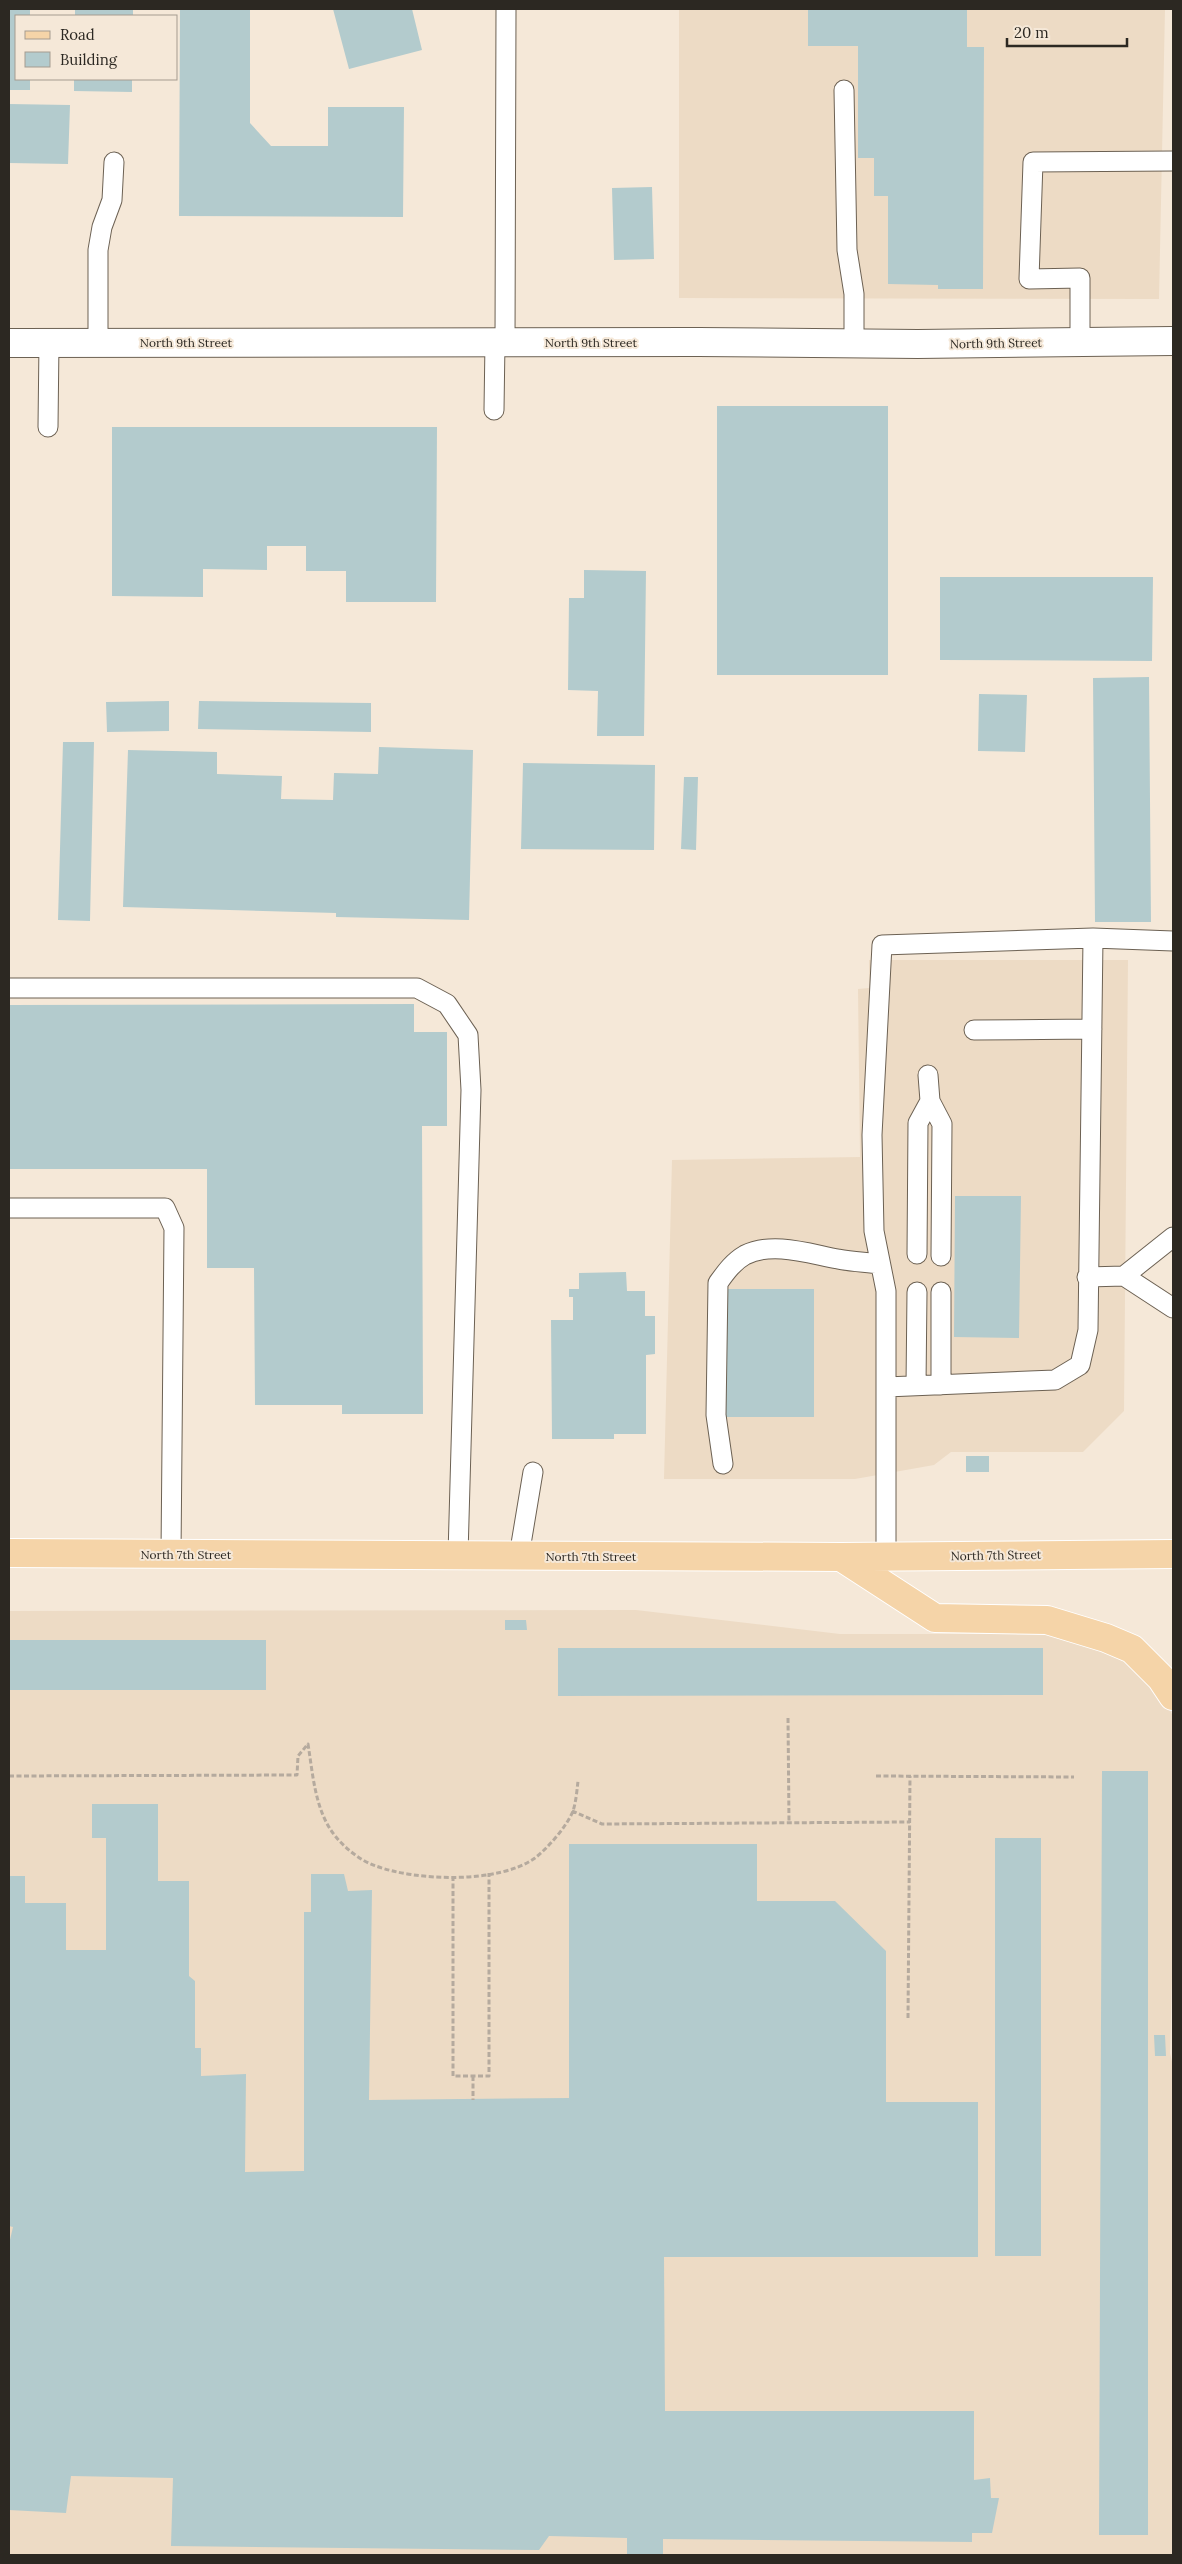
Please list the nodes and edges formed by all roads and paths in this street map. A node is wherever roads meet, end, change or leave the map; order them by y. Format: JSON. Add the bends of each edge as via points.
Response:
{"nodes":[{"id":1,"x":506,"y":9,"type":"edge"},
{"id":2,"x":844,"y":90,"type":"dead end"},
{"id":3,"x":1173,"y":161,"type":"edge"},
{"id":4,"x":114,"y":162,"type":"dead end"},
{"id":5,"x":1173,"y":341,"type":"edge"},
{"id":6,"x":49,"y":342,"type":"junction"},
{"id":7,"x":98,"y":342,"type":"junction"},
{"id":8,"x":500,"y":342,"type":"junction"},
{"id":9,"x":1080,"y":342,"type":"junction"},
{"id":10,"x":9,"y":343,"type":"edge"},
{"id":11,"x":854,"y":344,"type":"junction"},
{"id":12,"x":494,"y":410,"type":"dead end"},
{"id":13,"x":48,"y":427,"type":"dead end"},
{"id":14,"x":1092,"y":938,"type":"junction"},
{"id":15,"x":1173,"y":941,"type":"edge"},
{"id":16,"x":9,"y":988,"type":"edge"},
{"id":17,"x":1092,"y":1029,"type":"junction"},
{"id":18,"x":974,"y":1030,"type":"dead end"},
{"id":19,"x":928,"y":1076,"type":"dead end"},
{"id":20,"x":930,"y":1101,"type":"junction"},
{"id":21,"x":9,"y":1208,"type":"edge"},
{"id":22,"x":1173,"y":1237,"type":"edge"},
{"id":23,"x":917,"y":1254,"type":"dead end"},
{"id":24,"x":941,"y":1256,"type":"dead end"},
{"id":25,"x":880,"y":1264,"type":"junction"},
{"id":26,"x":1124,"y":1276,"type":"junction"},
{"id":27,"x":1087,"y":1277,"type":"junction"},
{"id":28,"x":917,"y":1292,"type":"dead end"},
{"id":29,"x":941,"y":1292,"type":"dead end"},
{"id":30,"x":1173,"y":1308,"type":"edge"},
{"id":31,"x":916,"y":1385,"type":"junction"},
{"id":32,"x":941,"y":1385,"type":"junction"},
{"id":33,"x":886,"y":1387,"type":"junction"},
{"id":34,"x":724,"y":1464,"type":"dead end"},
{"id":35,"x":533,"y":1472,"type":"dead end"},
{"id":36,"x":9,"y":1553,"type":"edge"},
{"id":37,"x":172,"y":1554,"type":"junction"},
{"id":38,"x":1173,"y":1554,"type":"edge"},
{"id":39,"x":458,"y":1555,"type":"junction"},
{"id":40,"x":519,"y":1556,"type":"junction"},
{"id":41,"x":886,"y":1556,"type":"junction"},
{"id":42,"x":840,"y":1557,"type":"junction"},
{"id":43,"x":1173,"y":1696,"type":"edge"},
{"id":44,"x":788,"y":1718,"type":"dead end"},
{"id":45,"x":9,"y":1776,"type":"edge"},
{"id":46,"x":876,"y":1776,"type":"dead end"},
{"id":47,"x":910,"y":1776,"type":"junction"},
{"id":48,"x":1074,"y":1777,"type":"dead end"},
{"id":49,"x":578,"y":1781,"type":"dead end"},
{"id":50,"x":572,"y":1811,"type":"junction"},
{"id":51,"x":789,"y":1822,"type":"junction"},
{"id":52,"x":910,"y":1822,"type":"junction"},
{"id":53,"x":489,"y":1873,"type":"junction"},
{"id":54,"x":453,"y":1876,"type":"junction"},
{"id":55,"x":908,"y":2018,"type":"dead end"},
{"id":56,"x":473,"y":2076,"type":"junction"},
{"id":57,"x":473,"y":2100,"type":"dead end"}],
"edges":[{"from":1,"to":8,"type":"lane"},
{"from":2,"to":11,"type":"lane","via":[[847,250],[854,294]]},
{"from":3,"to":9,"type":"lane","via":[[1033,162],[1029,279],[1080,278]]},
{"from":4,"to":7,"type":"lane","via":[[112,200],[98,250]]},
{"from":5,"to":9,"type":"street","name":"North 9th Street"},
{"from":6,"to":7,"type":"street","name":"North 9th Street"},
{"from":6,"to":10,"type":"street","name":"North 9th Street"},
{"from":6,"to":13,"type":"lane"},
{"from":7,"to":8,"type":"street","name":"North 9th Street"},
{"from":8,"to":11,"type":"street","name":"North 9th Street"},
{"from":8,"to":12,"type":"lane"},
{"from":9,"to":11,"type":"street","name":"North 9th Street"},
{"from":14,"to":15,"type":"lane"},
{"from":14,"to":17,"type":"lane"},
{"from":14,"to":25,"type":"lane","via":[[882,945],[872,1134],[874,1231]]},
{"from":16,"to":39,"type":"lane","via":[[417,988],[448,1004],[468,1035],[471,1090]]},
{"from":17,"to":18,"type":"lane"},
{"from":17,"to":27,"type":"lane"},
{"from":19,"to":20,"type":"lane"},
{"from":20,"to":23,"type":"lane","via":[[918,1123]]},
{"from":20,"to":24,"type":"lane","via":[[942,1124]]},
{"from":21,"to":37,"type":"lane","via":[[166,1208],[174,1228]]},
{"from":22,"to":26,"type":"lane"},
{"from":25,"to":33,"type":"lane","via":[[886,1291]]},
{"from":25,"to":34,"type":"lane","via":[[793,1250],[765,1250],[746,1255],[728,1268],[718,1283],[716,1415]]},
{"from":26,"to":27,"type":"lane"},
{"from":26,"to":30,"type":"lane"},
{"from":27,"to":32,"type":"lane","via":[[1088,1330],[1080,1365],[1055,1380]]},
{"from":28,"to":31,"type":"lane"},
{"from":29,"to":32,"type":"lane"},
{"from":31,"to":32,"type":"lane"},
{"from":31,"to":33,"type":"lane"},
{"from":33,"to":41,"type":"lane"},
{"from":35,"to":40,"type":"lane"},
{"from":36,"to":37,"type":"main road","name":"North 7th Street"},
{"from":37,"to":39,"type":"main road","name":"North 7th Street"},
{"from":38,"to":41,"type":"main road","name":"North 7th Street"},
{"from":39,"to":40,"type":"main road","name":"North 7th Street"},
{"from":40,"to":42,"type":"main road","name":"North 7th Street"},
{"from":41,"to":42,"type":"main road","name":"North 7th Street"},
{"from":42,"to":43,"type":"main road","via":[[935,1618],[1047,1620],[1106,1638],[1132,1649],[1161,1678]]},
{"from":44,"to":51,"type":"path"},
{"from":45,"to":54,"type":"path","via":[[296,1775],[298,1756],[308,1744],[320,1806],[335,1836],[352,1853],[374,1866],[394,1872]]},
{"from":46,"to":47,"type":"path"},
{"from":47,"to":48,"type":"path"},
{"from":47,"to":52,"type":"path"},
{"from":49,"to":50,"type":"path"},
{"from":50,"to":51,"type":"path","via":[[602,1824]]},
{"from":50,"to":53,"type":"path","via":[[566,1823],[535,1858],[517,1867]]},
{"from":51,"to":52,"type":"path"},
{"from":52,"to":55,"type":"path"},
{"from":53,"to":54,"type":"path"},
{"from":53,"to":56,"type":"path","via":[[489,2076]]},
{"from":54,"to":56,"type":"path","via":[[454,2076]]},
{"from":56,"to":57,"type":"path"}]}
